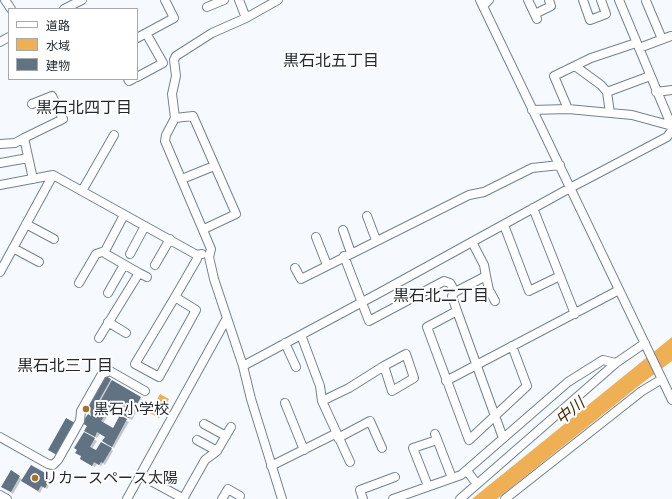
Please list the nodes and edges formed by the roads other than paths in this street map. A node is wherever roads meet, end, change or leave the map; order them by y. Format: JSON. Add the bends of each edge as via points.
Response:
{"nodes":[{"id":1,"x":82,"y":0,"type":"edge"},
{"id":2,"x":165,"y":0,"type":"edge"},
{"id":3,"x":224,"y":0,"type":"edge"},
{"id":4,"x":239,"y":0,"type":"edge"},
{"id":5,"x":278,"y":0,"type":"edge"},
{"id":6,"x":489,"y":0,"type":"edge"},
{"id":7,"x":528,"y":0,"type":"edge"},
{"id":8,"x":549,"y":0,"type":"edge"},
{"id":9,"x":583,"y":0,"type":"edge"},
{"id":10,"x":600,"y":0,"type":"edge"},
{"id":11,"x":619,"y":0,"type":"edge"},
{"id":12,"x":646,"y":1,"type":"dead end"},
{"id":13,"x":482,"y":3,"type":"edge"},
{"id":14,"x":207,"y":7,"type":"dead end"},
{"id":15,"x":66,"y":8,"type":"edge"},
{"id":16,"x":246,"y":18,"type":"junction"},
{"id":17,"x":146,"y":33,"type":"junction"},
{"id":18,"x":671,"y":36,"type":"dead end"},
{"id":19,"x":138,"y":37,"type":"edge"},
{"id":20,"x":662,"y":39,"type":"junction"},
{"id":21,"x":637,"y":45,"type":"junction"},
{"id":22,"x":575,"y":66,"type":"junction"},
{"id":23,"x":138,"y":76,"type":"edge"},
{"id":24,"x":650,"y":76,"type":"junction"},
{"id":25,"x":672,"y":90,"type":"edge"},
{"id":26,"x":607,"y":92,"type":"junction"},
{"id":27,"x":656,"y":92,"type":"junction"},
{"id":28,"x":32,"y":104,"type":"dead end"},
{"id":29,"x":532,"y":110,"type":"junction"},
{"id":30,"x":568,"y":110,"type":"junction"},
{"id":31,"x":610,"y":113,"type":"junction"},
{"id":32,"x":175,"y":118,"type":"junction"},
{"id":33,"x":672,"y":126,"type":"edge"},
{"id":34,"x":672,"y":130,"type":"edge"},
{"id":35,"x":114,"y":135,"type":"dead end"},
{"id":36,"x":24,"y":138,"type":"junction"},
{"id":37,"x":670,"y":138,"type":"edge"},
{"id":38,"x":0,"y":144,"type":"edge"},
{"id":39,"x":28,"y":158,"type":"junction"},
{"id":40,"x":0,"y":164,"type":"edge"},
{"id":41,"x":560,"y":165,"type":"junction"},
{"id":42,"x":214,"y":166,"type":"junction"},
{"id":43,"x":53,"y":175,"type":"junction"},
{"id":44,"x":33,"y":179,"type":"junction"},
{"id":45,"x":182,"y":179,"type":"junction"},
{"id":46,"x":0,"y":185,"type":"edge"},
{"id":47,"x":570,"y":188,"type":"junction"},
{"id":48,"x":82,"y":191,"type":"junction"},
{"id":49,"x":533,"y":208,"type":"junction"},
{"id":50,"x":124,"y":215,"type":"junction"},
{"id":51,"x":367,"y":216,"type":"dead end"},
{"id":52,"x":26,"y":224,"type":"junction"},
{"id":53,"x":504,"y":225,"type":"junction"},
{"id":54,"x":146,"y":226,"type":"junction"},
{"id":55,"x":204,"y":229,"type":"junction"},
{"id":56,"x":343,"y":230,"type":"dead end"},
{"id":57,"x":316,"y":237,"type":"dead end"},
{"id":58,"x":54,"y":239,"type":"dead end"},
{"id":59,"x":170,"y":239,"type":"junction"},
{"id":60,"x":376,"y":240,"type":"junction"},
{"id":61,"x":472,"y":242,"type":"junction"},
{"id":62,"x":13,"y":248,"type":"junction"},
{"id":63,"x":105,"y":251,"type":"junction"},
{"id":64,"x":210,"y":253,"type":"junction"},
{"id":65,"x":130,"y":254,"type":"dead end"},
{"id":66,"x":197,"y":255,"type":"junction"},
{"id":67,"x":348,"y":255,"type":"junction"},
{"id":68,"x":12,"y":259,"type":"dead end"},
{"id":69,"x":39,"y":262,"type":"dead end"},
{"id":70,"x":124,"y":264,"type":"junction"},
{"id":71,"x":155,"y":265,"type":"dead end"},
{"id":72,"x":327,"y":265,"type":"junction"},
{"id":73,"x":295,"y":268,"type":"dead end"},
{"id":74,"x":0,"y":272,"type":"edge"},
{"id":75,"x":486,"y":276,"type":"junction"},
{"id":76,"x":560,"y":276,"type":"junction"},
{"id":77,"x":0,"y":279,"type":"edge"},
{"id":78,"x":79,"y":283,"type":"dead end"},
{"id":79,"x":619,"y":290,"type":"junction"},
{"id":80,"x":455,"y":292,"type":"junction"},
{"id":81,"x":108,"y":293,"type":"dead end"},
{"id":82,"x":175,"y":297,"type":"junction"},
{"id":83,"x":495,"y":301,"type":"dead end"},
{"id":84,"x":361,"y":303,"type":"junction"},
{"id":85,"x":457,"y":311,"type":"junction"},
{"id":86,"x":575,"y":314,"type":"junction"},
{"id":87,"x":226,"y":318,"type":"junction"},
{"id":88,"x":108,"y":322,"type":"junction"},
{"id":89,"x":126,"y":333,"type":"dead end"},
{"id":90,"x":301,"y":335,"type":"junction"},
{"id":91,"x":99,"y":338,"type":"dead end"},
{"id":92,"x":285,"y":343,"type":"junction"},
{"id":93,"x":512,"y":346,"type":"junction"},
{"id":94,"x":646,"y":346,"type":"junction"},
{"id":95,"x":616,"y":363,"type":"junction"},
{"id":96,"x":476,"y":365,"type":"junction"},
{"id":97,"x":243,"y":366,"type":"junction"},
{"id":98,"x":384,"y":366,"type":"junction"},
{"id":99,"x":296,"y":367,"type":"dead end"},
{"id":100,"x":661,"y":377,"type":"junction"},
{"id":101,"x":446,"y":381,"type":"junction"},
{"id":102,"x":145,"y":391,"type":"dead end"},
{"id":103,"x":672,"y":400,"type":"edge"},
{"id":104,"x":322,"y":401,"type":"junction"},
{"id":105,"x":285,"y":403,"type":"dead end"},
{"id":106,"x":495,"y":416,"type":"junction"},
{"id":107,"x":204,"y":424,"type":"dead end"},
{"id":108,"x":231,"y":427,"type":"dead end"},
{"id":109,"x":226,"y":436,"type":"junction"},
{"id":110,"x":337,"y":436,"type":"junction"},
{"id":111,"x":0,"y":437,"type":"edge"},
{"id":112,"x":503,"y":438,"type":"junction"},
{"id":113,"x":197,"y":440,"type":"dead end"},
{"id":114,"x":382,"y":448,"type":"dead end"},
{"id":115,"x":304,"y":450,"type":"junction"},
{"id":116,"x":217,"y":451,"type":"junction"},
{"id":117,"x":350,"y":462,"type":"dead end"},
{"id":118,"x":271,"y":466,"type":"junction"},
{"id":119,"x":467,"y":471,"type":"junction"},
{"id":120,"x":140,"y":476,"type":"junction"},
{"id":121,"x":395,"y":476,"type":"dead end"},
{"id":122,"x":452,"y":478,"type":"junction"},
{"id":123,"x":477,"y":484,"type":"junction"},
{"id":124,"x":428,"y":486,"type":"junction"},
{"id":125,"x":0,"y":495,"type":"edge"},
{"id":126,"x":240,"y":496,"type":"dead end"},
{"id":127,"x":7,"y":499,"type":"edge"},
{"id":128,"x":127,"y":499,"type":"edge"},
{"id":129,"x":181,"y":499,"type":"edge"},
{"id":130,"x":222,"y":499,"type":"edge"},
{"id":131,"x":282,"y":499,"type":"edge"},
{"id":132,"x":362,"y":499,"type":"edge"},
{"id":133,"x":394,"y":499,"type":"edge"},
{"id":134,"x":460,"y":499,"type":"edge"},
{"id":135,"x":505,"y":499,"type":"edge"}],
"edges":[{"from":1,"to":15,"type":"street"},
{"from":2,"to":17,"type":"street","via":[[174,18]]},
{"from":3,"to":14,"type":"street"},
{"from":4,"to":16,"type":"street"},
{"from":5,"to":16,"type":"street"},
{"from":6,"to":13,"type":"street"},
{"from":7,"to":8,"type":"street","via":[[536,17],[552,6]]},
{"from":9,"to":10,"type":"street","via":[[590,20],[606,14]]},
{"from":11,"to":21,"type":"street"},
{"from":12,"to":20,"type":"street"},
{"from":13,"to":29,"type":"street"},
{"from":16,"to":32,"type":"street","via":[[212,33],[176,56],[176,76],[172,94]]},
{"from":17,"to":19,"type":"street"},
{"from":17,"to":23,"type":"street","via":[[163,63]]},
{"from":18,"to":20,"type":"street"},
{"from":20,"to":21,"type":"street"},
{"from":21,"to":22,"type":"street","via":[[591,58]]},
{"from":21,"to":24,"type":"street"},
{"from":22,"to":26,"type":"street"},
{"from":22,"to":30,"type":"street","via":[[554,76]]},
{"from":24,"to":26,"type":"street"},
{"from":24,"to":27,"type":"street"},
{"from":25,"to":27,"type":"street"},
{"from":26,"to":31,"type":"street"},
{"from":27,"to":33,"type":"street"},
{"from":28,"to":36,"type":"street","via":[[52,96],[63,119]]},
{"from":29,"to":30,"type":"street"},
{"from":29,"to":41,"type":"street"},
{"from":30,"to":31,"type":"street"},
{"from":31,"to":33,"type":"street","via":[[647,118]]},
{"from":32,"to":42,"type":"street","via":[[193,116]]},
{"from":32,"to":45,"type":"street","via":[[165,141]]},
{"from":34,"to":37,"type":"street"},
{"from":35,"to":48,"type":"street"},
{"from":36,"to":38,"type":"street","via":[[15,143]]},
{"from":36,"to":39,"type":"street"},
{"from":37,"to":47,"type":"street"},
{"from":39,"to":40,"type":"street"},
{"from":39,"to":44,"type":"street"},
{"from":41,"to":47,"type":"street"},
{"from":41,"to":60,"type":"street","via":[[532,168]]},
{"from":42,"to":45,"type":"street"},
{"from":42,"to":55,"type":"street","via":[[236,214]]},
{"from":43,"to":44,"type":"street"},
{"from":43,"to":48,"type":"street"},
{"from":43,"to":52,"type":"street"},
{"from":44,"to":46,"type":"street"},
{"from":45,"to":55,"type":"street"},
{"from":47,"to":49,"type":"street"},
{"from":47,"to":79,"type":"street"},
{"from":48,"to":50,"type":"street"},
{"from":49,"to":53,"type":"street"},
{"from":49,"to":76,"type":"street"},
{"from":50,"to":54,"type":"street"},
{"from":50,"to":63,"type":"street"},
{"from":51,"to":60,"type":"street"},
{"from":52,"to":58,"type":"street"},
{"from":52,"to":62,"type":"street"},
{"from":53,"to":61,"type":"street"},
{"from":53,"to":76,"type":"street","via":[[529,291]]},
{"from":54,"to":59,"type":"street"},
{"from":54,"to":65,"type":"street"},
{"from":55,"to":64,"type":"street"},
{"from":56,"to":67,"type":"street"},
{"from":57,"to":72,"type":"street"},
{"from":59,"to":66,"type":"street"},
{"from":59,"to":71,"type":"street"},
{"from":60,"to":67,"type":"street"},
{"from":61,"to":75,"type":"street","via":[[484,265]]},
{"from":61,"to":84,"type":"street"},
{"from":62,"to":69,"type":"street"},
{"from":62,"to":74,"type":"street"},
{"from":63,"to":70,"type":"street"},
{"from":63,"to":78,"type":"street","via":[[96,254]]},
{"from":64,"to":66,"type":"street"},
{"from":64,"to":87,"type":"street","via":[[214,279]]},
{"from":66,"to":82,"type":"street"},
{"from":67,"to":72,"type":"street"},
{"from":67,"to":84,"type":"street"},
{"from":68,"to":77,"type":"street"},
{"from":70,"to":81,"type":"street"},
{"from":70,"to":88,"type":"street","via":[[143,275]]},
{"from":72,"to":73,"type":"street","via":[[301,279]]},
{"from":75,"to":80,"type":"street"},
{"from":75,"to":83,"type":"street"},
{"from":76,"to":86,"type":"street"},
{"from":79,"to":86,"type":"street"},
{"from":79,"to":94,"type":"street"},
{"from":80,"to":84,"type":"street","via":[[450,283],[444,281],[369,321]]},
{"from":80,"to":85,"type":"street","via":[[452,296]]},
{"from":82,"to":82,"type":"street","via":[[196,310],[159,377],[135,364]]},
{"from":84,"to":90,"type":"street"},
{"from":85,"to":96,"type":"street"},
{"from":85,"to":101,"type":"street","via":[[427,327]]},
{"from":86,"to":93,"type":"street"},
{"from":87,"to":97,"type":"street"},
{"from":87,"to":120,"type":"street"},
{"from":88,"to":89,"type":"street"},
{"from":88,"to":91,"type":"street"},
{"from":90,"to":92,"type":"street"},
{"from":90,"to":104,"type":"street","via":[[320,386]]},
{"from":92,"to":97,"type":"street"},
{"from":92,"to":99,"type":"street"},
{"from":93,"to":96,"type":"street"},
{"from":93,"to":106,"type":"street","via":[[527,386]]},
{"from":94,"to":95,"type":"street"},
{"from":94,"to":100,"type":"street"},
{"from":95,"to":112,"type":"street","via":[[603,360],[580,373],[540,404]]},
{"from":95,"to":123,"type":"street"},
{"from":96,"to":101,"type":"street"},
{"from":96,"to":106,"type":"street"},
{"from":97,"to":118,"type":"street"},
{"from":98,"to":98,"type":"street","via":[[392,391],[414,378],[406,354]]},
{"from":98,"to":104,"type":"street"},
{"from":100,"to":103,"type":"street"},
{"from":100,"to":135,"type":"street"},
{"from":101,"to":106,"type":"street","via":[[469,440]]},
{"from":102,"to":111,"type":"street","via":[[110,371],[102,374],[81,411],[80,421],[58,460],[53,464],[48,464]]},
{"from":104,"to":110,"type":"street"},
{"from":105,"to":115,"type":"street"},
{"from":106,"to":112,"type":"street"},
{"from":107,"to":109,"type":"street"},
{"from":108,"to":109,"type":"street"},
{"from":109,"to":116,"type":"street"},
{"from":110,"to":114,"type":"street","via":[[370,421]]},
{"from":110,"to":115,"type":"street"},
{"from":110,"to":117,"type":"street"},
{"from":112,"to":119,"type":"street"},
{"from":113,"to":116,"type":"street"},
{"from":115,"to":118,"type":"street"},
{"from":116,"to":129,"type":"street","via":[[205,460]]},
{"from":118,"to":131,"type":"street"},
{"from":119,"to":122,"type":"street"},
{"from":119,"to":123,"type":"street"},
{"from":120,"to":128,"type":"street"},
{"from":120,"to":129,"type":"street"},
{"from":121,"to":132,"type":"street","via":[[360,490]]},
{"from":122,"to":124,"type":"street"},
{"from":122,"to":124,"type":"street","via":[[436,437],[413,448]]},
{"from":123,"to":134,"type":"street"},
{"from":124,"to":133,"type":"street"},
{"from":125,"to":127,"type":"street"},
{"from":126,"to":130,"type":"street","via":[[228,489]]}]}
